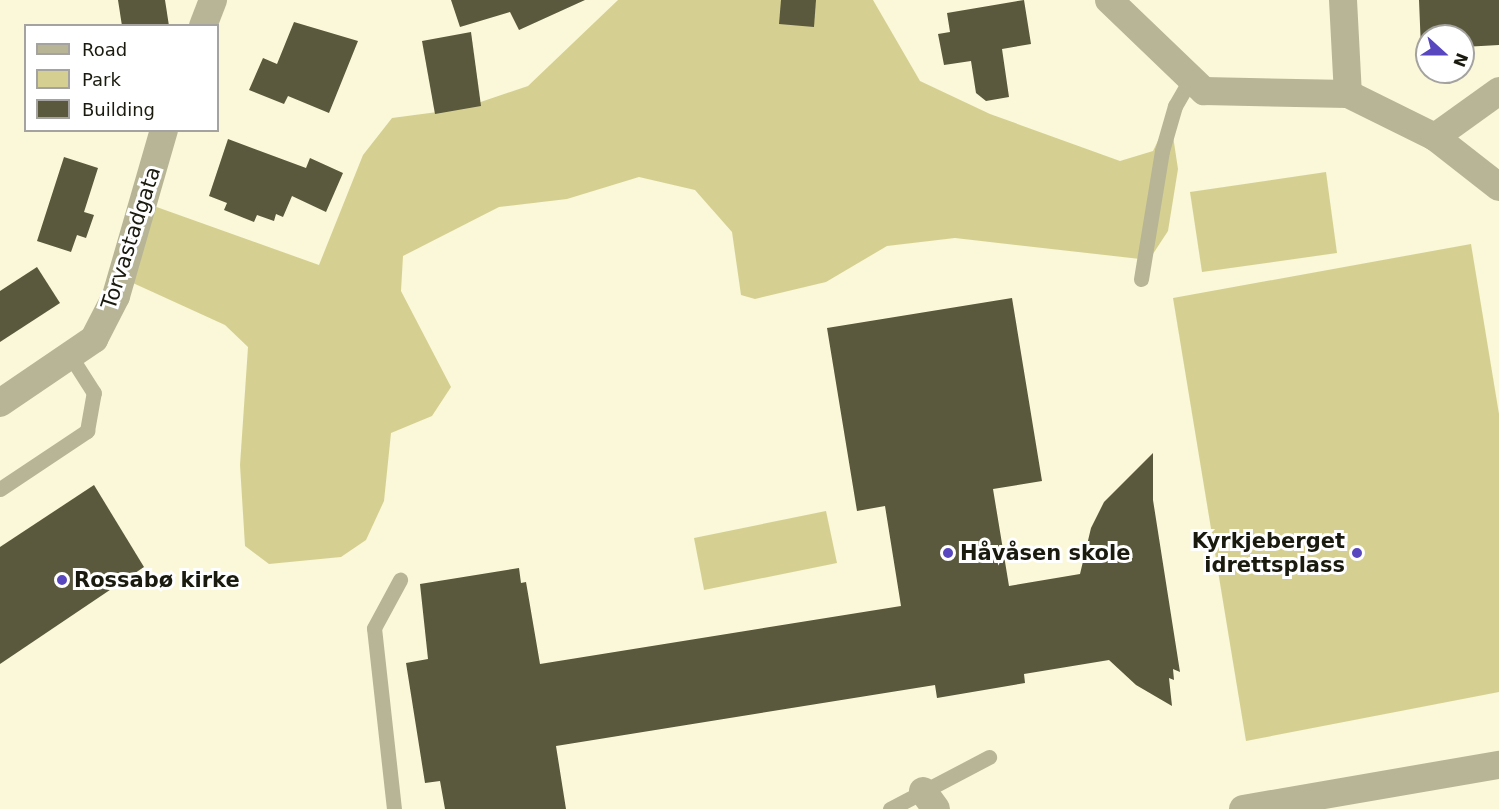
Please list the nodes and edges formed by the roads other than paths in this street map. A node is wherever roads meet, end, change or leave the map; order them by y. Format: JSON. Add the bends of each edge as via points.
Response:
{"nodes":[{"id":1,"x":213,"y":0,"type":"edge"},
{"id":2,"x":1109,"y":0,"type":"edge"},
{"id":3,"x":1343,"y":0,"type":"edge"},
{"id":4,"x":204,"y":24,"type":"edge"},
{"id":5,"x":1189,"y":82,"type":"junction"},
{"id":6,"x":1499,"y":91,"type":"edge"},
{"id":7,"x":1348,"y":94,"type":"junction"},
{"id":8,"x":164,"y":132,"type":"edge"},
{"id":9,"x":1435,"y":137,"type":"junction"},
{"id":10,"x":1499,"y":187,"type":"edge"},
{"id":11,"x":1141,"y":279,"type":"dead end"},
{"id":12,"x":71,"y":357,"type":"junction"},
{"id":13,"x":0,"y":403,"type":"edge"},
{"id":14,"x":0,"y":489,"type":"edge"},
{"id":15,"x":400,"y":580,"type":"dead end"},
{"id":16,"x":989,"y":757,"type":"dead end"},
{"id":17,"x":1499,"y":765,"type":"edge"},
{"id":18,"x":930,"y":800,"type":"edge"},
{"id":19,"x":1337,"y":801,"type":"edge"},
{"id":20,"x":394,"y":809,"type":"edge"},
{"id":21,"x":890,"y":809,"type":"edge"},
{"id":22,"x":1243,"y":809,"type":"edge"}],
"edges":[{"from":1,"to":4,"type":"street"},
{"from":2,"to":5,"type":"street"},
{"from":3,"to":7,"type":"street"},
{"from":5,"to":7,"type":"street","via":[[1225,94]]},
{"from":5,"to":11,"type":"lane","via":[[1175,106],[1162,151]]},
{"from":6,"to":9,"type":"street"},
{"from":7,"to":9,"type":"street"},
{"from":8,"to":12,"type":"street","name":"Torvastadgata","via":[[116,296],[94,339]]},
{"from":9,"to":10,"type":"street"},
{"from":12,"to":13,"type":"street","name":"Torvastadgata"},
{"from":12,"to":14,"type":"lane","via":[[94,393],[87,430]]},
{"from":15,"to":20,"type":"lane","via":[[374,628]]},
{"from":16,"to":18,"type":"lane"},
{"from":17,"to":19,"type":"street"},
{"from":18,"to":21,"type":"lane"},
{"from":19,"to":22,"type":"street"}]}
